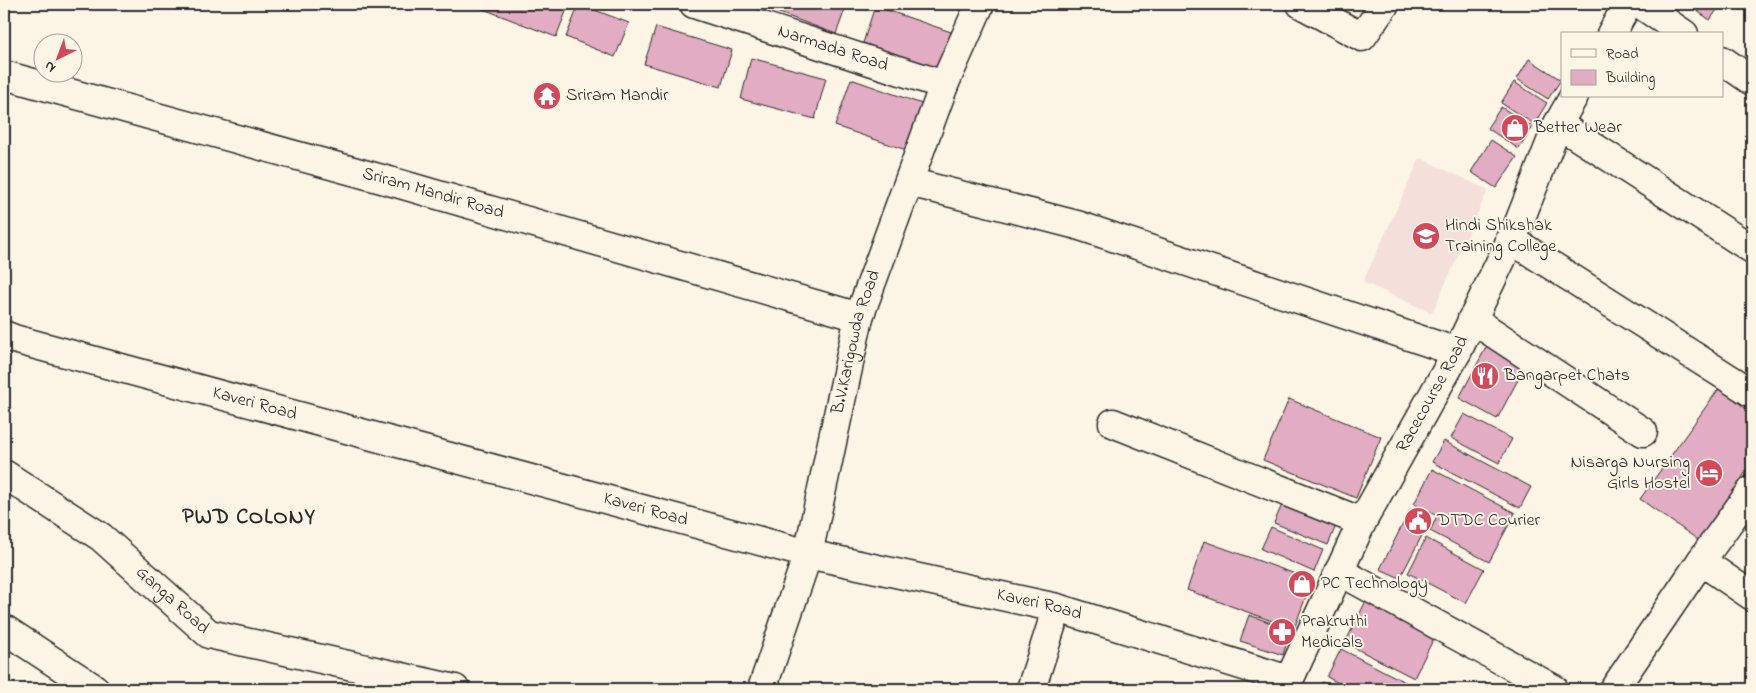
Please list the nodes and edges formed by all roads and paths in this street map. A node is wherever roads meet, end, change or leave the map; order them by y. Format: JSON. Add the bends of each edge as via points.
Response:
{"nodes":[{"id":1,"x":694,"y":4,"type":"edge"},
{"id":2,"x":980,"y":4,"type":"edge"},
{"id":3,"x":1301,"y":4,"type":"edge"},
{"id":4,"x":1386,"y":4,"type":"edge"},
{"id":5,"x":1628,"y":4,"type":"edge"},
{"id":6,"x":1640,"y":4,"type":"edge"},
{"id":7,"x":1612,"y":32,"type":"edge"},
{"id":8,"x":1681,"y":32,"type":"edge"},
{"id":9,"x":1724,"y":61,"type":"edge"},
{"id":10,"x":4,"y":76,"type":"edge"},
{"id":11,"x":1752,"y":81,"type":"edge"},
{"id":12,"x":944,"y":85,"type":"junction"},
{"id":13,"x":1573,"y":98,"type":"edge"},
{"id":14,"x":1558,"y":124,"type":"junction"},
{"id":15,"x":909,"y":182,"type":"junction"},
{"id":16,"x":1510,"y":239,"type":"junction"},
{"id":17,"x":1752,"y":249,"type":"edge"},
{"id":18,"x":859,"y":318,"type":"junction"},
{"id":19,"x":1472,"y":319,"type":"junction"},
{"id":20,"x":7,"y":343,"type":"edge"},
{"id":21,"x":1457,"y":352,"type":"junction"},
{"id":22,"x":1752,"y":393,"type":"edge"},
{"id":23,"x":1113,"y":423,"type":"dead end"},
{"id":24,"x":1643,"y":432,"type":"dead end"},
{"id":25,"x":4,"y":474,"type":"edge"},
{"id":26,"x":1752,"y":490,"type":"edge"},
{"id":27,"x":1362,"y":522,"type":"junction"},
{"id":28,"x":808,"y":554,"type":"junction"},
{"id":29,"x":1701,"y":561,"type":"junction"},
{"id":30,"x":1339,"y":571,"type":"junction"},
{"id":31,"x":1752,"y":596,"type":"edge"},
{"id":32,"x":1057,"y":608,"type":"junction"},
{"id":33,"x":4,"y":629,"type":"edge"},
{"id":34,"x":1287,"y":685,"type":"edge"},
{"id":35,"x":95,"y":689,"type":"edge"},
{"id":36,"x":455,"y":689,"type":"edge"},
{"id":37,"x":762,"y":689,"type":"edge"},
{"id":38,"x":1030,"y":689,"type":"edge"},
{"id":39,"x":1554,"y":689,"type":"edge"},
{"id":40,"x":1614,"y":689,"type":"edge"}],
"edges":[{"from":1,"to":12,"type":"street","name":"Narmada Road"},
{"from":2,"to":12,"type":"street","name":"B.V.Karigowda Road"},
{"from":3,"to":4,"type":"street","via":[[1362,38]]},
{"from":5,"to":7,"type":"street"},
{"from":6,"to":8,"type":"street"},
{"from":9,"to":11,"type":"street"},
{"from":10,"to":18,"type":"street","name":"Sriram Mandir Road","via":[[400,184]]},
{"from":12,"to":15,"type":"street","name":"B.V.Karigowda Road"},
{"from":13,"to":14,"type":"street","name":"Racecourse Road"},
{"from":14,"to":16,"type":"street","name":"Racecourse Road"},
{"from":14,"to":17,"type":"street"},
{"from":15,"to":18,"type":"street","name":"B.V.Karigowda Road"},
{"from":15,"to":21,"type":"street","via":[[1077,225]]},
{"from":16,"to":19,"type":"street","name":"Racecourse Road"},
{"from":16,"to":22,"type":"street"},
{"from":18,"to":28,"type":"street","name":"B.V.Karigowda Road"},
{"from":19,"to":21,"type":"street","name":"Racecourse Road"},
{"from":19,"to":24,"type":"street"},
{"from":20,"to":28,"type":"street","name":"Kaveri Road"},
{"from":21,"to":27,"type":"street","name":"Racecourse Road"},
{"from":23,"to":27,"type":"street"},
{"from":25,"to":36,"type":"street","name":"Ganga Road","via":[[101,537],[209,634]]},
{"from":26,"to":29,"type":"street"},
{"from":27,"to":30,"type":"street","name":"Racecourse Road"},
{"from":28,"to":32,"type":"street","name":"Kaveri Road"},
{"from":28,"to":37,"type":"street","name":"B.V.Karigowda Road"},
{"from":29,"to":31,"type":"street"},
{"from":29,"to":40,"type":"street"},
{"from":30,"to":34,"type":"street","name":"Racecourse Road"},
{"from":30,"to":39,"type":"street"},
{"from":32,"to":34,"type":"street","name":"Kaveri Road"},
{"from":32,"to":38,"type":"street"},
{"from":33,"to":35,"type":"street"}]}
